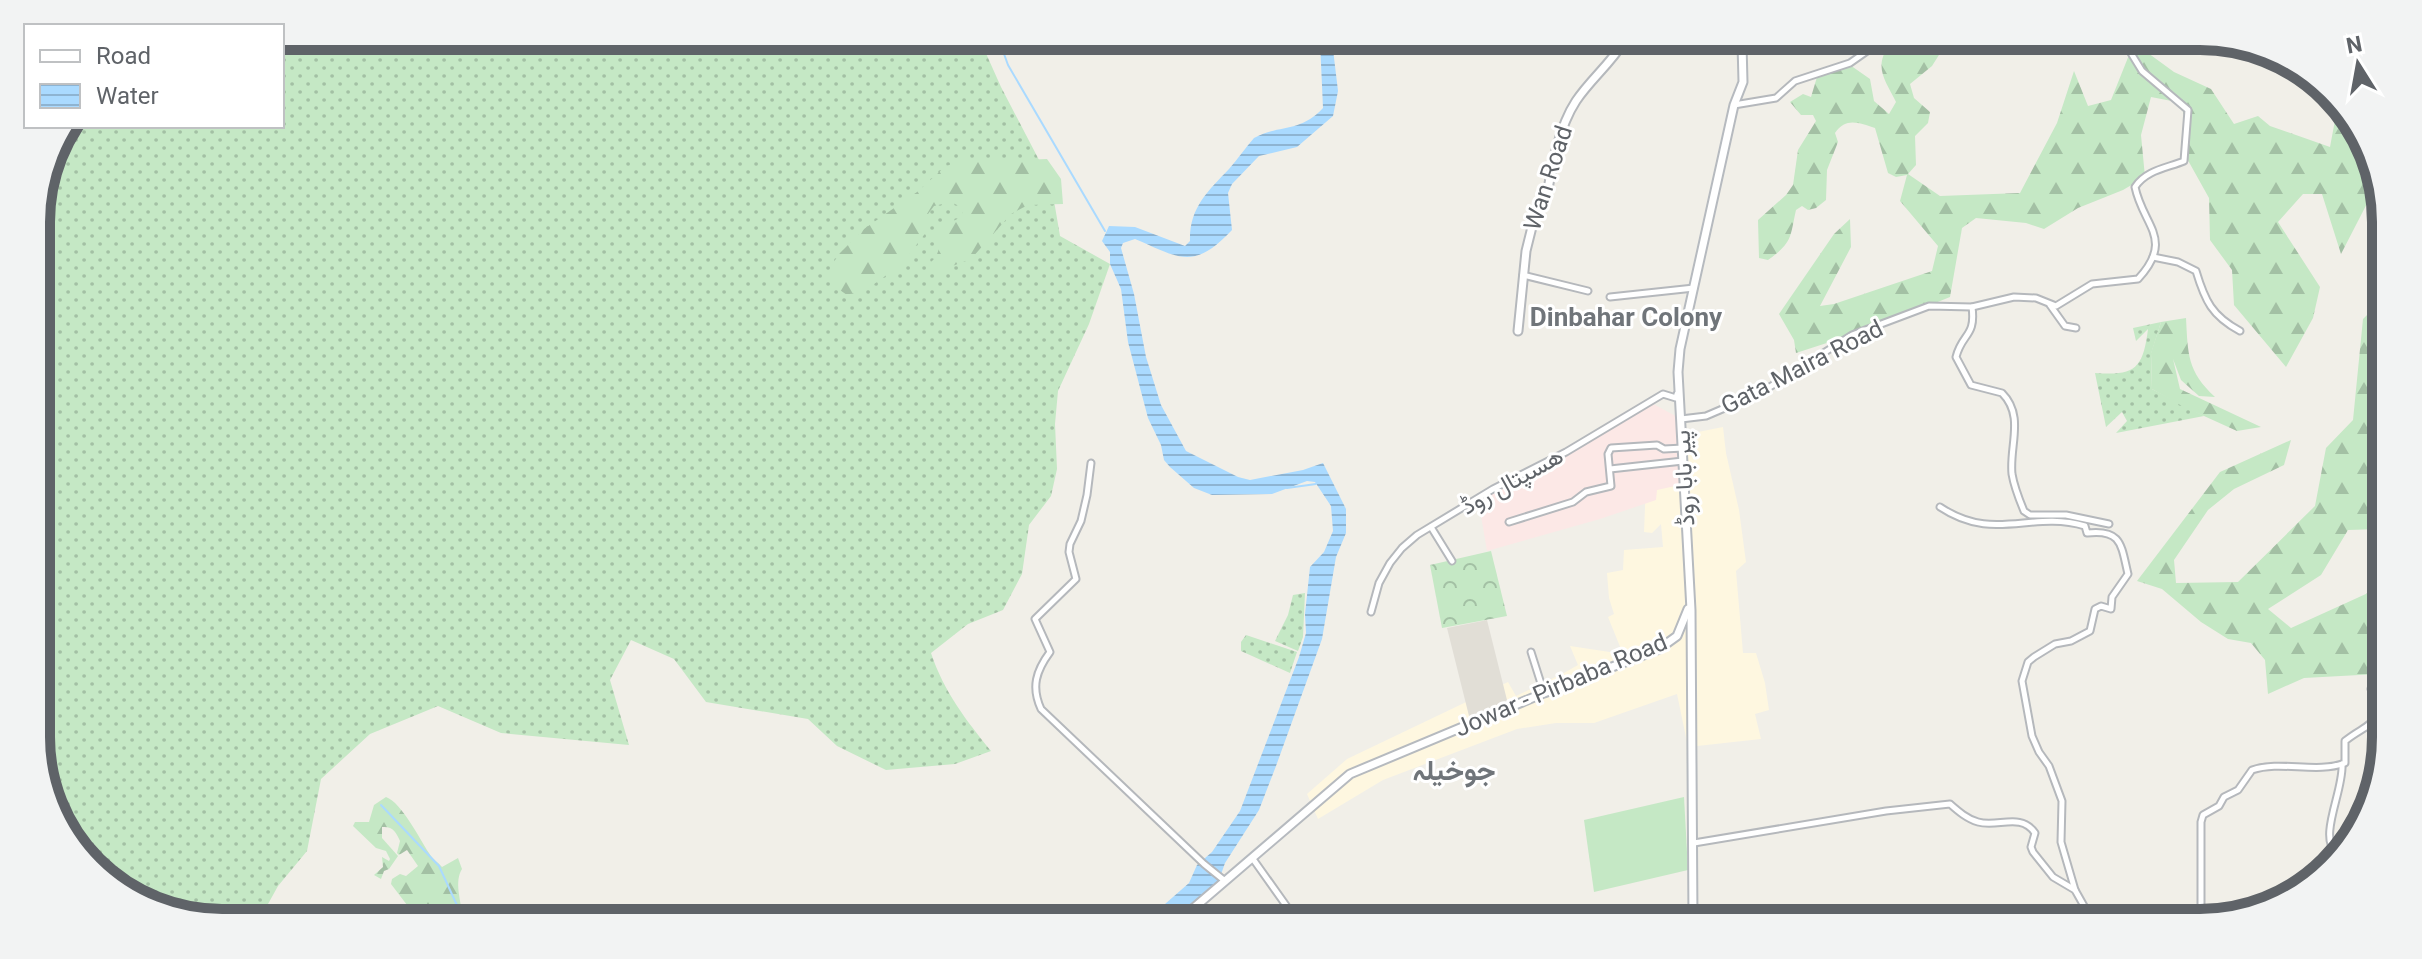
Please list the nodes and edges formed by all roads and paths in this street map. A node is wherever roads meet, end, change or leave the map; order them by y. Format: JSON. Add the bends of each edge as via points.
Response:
{"nodes":[{"id":1,"x":1618,"y":50,"type":"edge"},
{"id":2,"x":1742,"y":50,"type":"edge"},
{"id":3,"x":1868,"y":50,"type":"edge"},
{"id":4,"x":2129,"y":50,"type":"edge"},
{"id":5,"x":1734,"y":105,"type":"junction"},
{"id":6,"x":2153,"y":257,"type":"junction"},
{"id":7,"x":1523,"y":275,"type":"junction"},
{"id":8,"x":1694,"y":288,"type":"junction"},
{"id":9,"x":1588,"y":291,"type":"dead end"},
{"id":10,"x":1610,"y":297,"type":"dead end"},
{"id":11,"x":2049,"y":304,"type":"junction"},
{"id":12,"x":1972,"y":307,"type":"junction"},
{"id":13,"x":2076,"y":328,"type":"dead end"},
{"id":14,"x":1518,"y":331,"type":"dead end"},
{"id":15,"x":2240,"y":331,"type":"dead end"},
{"id":16,"x":1679,"y":385,"type":"junction"},
{"id":17,"x":1681,"y":419,"type":"junction"},
{"id":18,"x":1683,"y":448,"type":"junction"},
{"id":19,"x":1664,"y":449,"type":"junction"},
{"id":20,"x":1683,"y":461,"type":"junction"},
{"id":21,"x":1091,"y":463,"type":"dead end"},
{"id":22,"x":1658,"y":464,"type":"junction"},
{"id":23,"x":1610,"y":469,"type":"junction"},
{"id":24,"x":1940,"y":507,"type":"dead end"},
{"id":25,"x":1509,"y":522,"type":"dead end"},
{"id":26,"x":2109,"y":524,"type":"dead end"},
{"id":27,"x":1431,"y":527,"type":"junction"},
{"id":28,"x":1452,"y":561,"type":"dead end"},
{"id":29,"x":1690,"y":602,"type":"junction"},
{"id":30,"x":1371,"y":612,"type":"dead end"},
{"id":31,"x":1670,"y":642,"type":"junction"},
{"id":32,"x":1691,"y":649,"type":"junction"},
{"id":33,"x":1531,"y":652,"type":"dead end"},
{"id":34,"x":1544,"y":693,"type":"junction"},
{"id":35,"x":2372,"y":723,"type":"edge"},
{"id":36,"x":2342,"y":764,"type":"junction"},
{"id":37,"x":1694,"y":843,"type":"junction"},
{"id":38,"x":2332,"y":846,"type":"edge"},
{"id":39,"x":1253,"y":859,"type":"junction"},
{"id":40,"x":1226,"y":882,"type":"junction"},
{"id":41,"x":2075,"y":890,"type":"junction"},
{"id":42,"x":1193,"y":909,"type":"edge"},
{"id":43,"x":1289,"y":909,"type":"edge"},
{"id":44,"x":1693,"y":909,"type":"edge"},
{"id":45,"x":2086,"y":909,"type":"edge"},
{"id":46,"x":2201,"y":909,"type":"edge"}],
"edges":[{"from":1,"to":7,"type":"main road","name":"Wan Road","via":[[1567,120],[1547,195],[1543,204],[1538,203],[1530,231]]},
{"from":2,"to":5,"type":"main road","name":"پیر بابا روڈ","via":[[1743,82]]},
{"from":3,"to":5,"type":"street","via":[[1850,63],[1795,81],[1776,98]]},
{"from":4,"to":6,"type":"street","via":[[2142,71],[2182,103],[2189,116],[2184,161],[2158,170],[2135,187],[2155,230]]},
{"from":5,"to":8,"type":"main road","name":"پیر بابا روڈ"},
{"from":6,"to":11,"type":"street","via":[[2138,279],[2092,284],[2056,306]]},
{"from":6,"to":15,"type":"street","via":[[2196,271],[2216,315]]},
{"from":7,"to":9,"type":"street"},
{"from":7,"to":14,"type":"main road","name":"Wan Road"},
{"from":8,"to":10,"type":"street"},
{"from":8,"to":16,"type":"main road","name":"پیر بابا روڈ","via":[[1680,349]]},
{"from":11,"to":12,"type":"street","name":"Gata Maira Road","via":[[2014,297]]},
{"from":11,"to":13,"type":"street","via":[[2065,326]]},
{"from":12,"to":17,"type":"street","name":"Gata Maira Road","via":[[1929,306],[1852,335],[1765,390],[1711,414]]},
{"from":12,"to":26,"type":"street","via":[[1972,331],[1956,357],[1971,385],[2002,393],[2009,403],[2017,429],[2012,471],[2024,511]]},
{"from":16,"to":17,"type":"main road","name":"پیر بابا روڈ"},
{"from":16,"to":27,"type":"street","name":"ھسپتال روڈ","via":[[1676,398],[1663,394]]},
{"from":17,"to":18,"type":"main road","name":"پیر بابا روڈ"},
{"from":18,"to":19,"type":"street"},
{"from":18,"to":20,"type":"main road","name":"پیر بابا روڈ"},
{"from":19,"to":22,"type":"street"},
{"from":19,"to":23,"type":"street","via":[[1611,448]]},
{"from":20,"to":22,"type":"street"},
{"from":20,"to":29,"type":"main road","name":"پیر بابا روڈ"},
{"from":21,"to":40,"type":"street","via":[[1084,508],[1070,544],[1076,579],[1035,619],[1050,652],[1040,666],[1036,697],[1041,709]]},
{"from":22,"to":23,"type":"street"},
{"from":23,"to":25,"type":"street","via":[[1609,488]]},
{"from":24,"to":41,"type":"street","via":[[1975,524],[2066,520],[2085,526],[2087,533],[2113,535],[2121,544],[2128,574],[2112,597],[2111,609],[2095,609],[2093,625],[2083,636],[2034,657],[2022,681],[2032,736],[2062,801],[2061,842]]},
{"from":27,"to":28,"type":"street"},
{"from":27,"to":30,"type":"street","name":"ھسپتال روڈ","via":[[1390,563]]},
{"from":29,"to":31,"type":"main road","name":"Jowar - Pirbaba Road"},
{"from":29,"to":32,"type":"main road","name":"پیر بابا روڈ"},
{"from":31,"to":32,"type":"main road"},
{"from":31,"to":34,"type":"main road","name":"Jowar - Pirbaba Road"},
{"from":32,"to":37,"type":"main road","name":"پیر بابا روڈ"},
{"from":33,"to":34,"type":"street"},
{"from":34,"to":39,"type":"main road","name":"Jowar - Pirbaba Road","via":[[1350,774]]},
{"from":35,"to":36,"type":"street","via":[[2345,741]]},
{"from":36,"to":38,"type":"street","via":[[2338,800],[2329,819]]},
{"from":36,"to":46,"type":"street","via":[[2252,770],[2238,790],[2203,815]]},
{"from":37,"to":41,"type":"street","via":[[1950,804],[1981,823],[2026,823],[2035,833],[2031,847],[2044,868]]},
{"from":37,"to":44,"type":"main road","name":"پیر بابا روڈ"},
{"from":39,"to":40,"type":"main road","name":"Jowar - Pirbaba Road"},
{"from":39,"to":43,"type":"street"},
{"from":40,"to":42,"type":"main road","name":"Jowar - Pirbaba Road"},
{"from":41,"to":45,"type":"street"}]}
